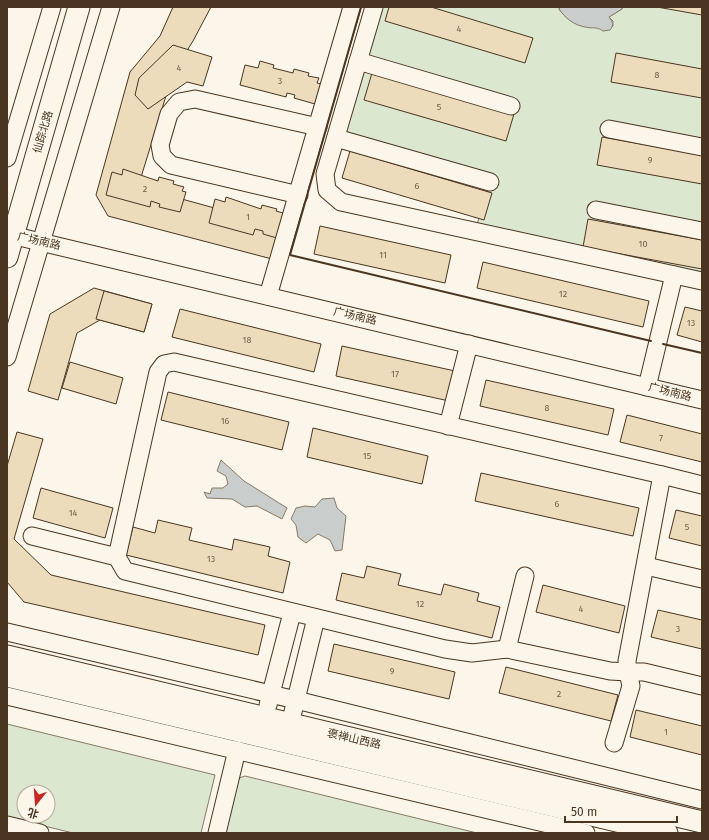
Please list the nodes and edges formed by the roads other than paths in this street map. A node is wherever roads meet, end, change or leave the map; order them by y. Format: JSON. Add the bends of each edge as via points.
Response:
{"nodes":[{"id":1,"x":52,"y":7,"type":"edge"},
{"id":2,"x":79,"y":7,"type":"edge"},
{"id":3,"x":111,"y":7,"type":"edge"},
{"id":4,"x":352,"y":7,"type":"edge"},
{"id":5,"x":374,"y":7,"type":"edge"},
{"id":6,"x":358,"y":61,"type":"junction"},
{"id":7,"x":511,"y":106,"type":"dead end"},
{"id":8,"x":318,"y":127,"type":"junction"},
{"id":9,"x":610,"y":129,"type":"dead end"},
{"id":10,"x":336,"y":138,"type":"junction"},
{"id":11,"x":702,"y":147,"type":"edge"},
{"id":12,"x":7,"y":158,"type":"edge"},
{"id":13,"x":490,"y":182,"type":"dead end"},
{"id":14,"x":299,"y":195,"type":"junction"},
{"id":15,"x":596,"y":210,"type":"dead end"},
{"id":16,"x":702,"y":232,"type":"edge"},
{"id":17,"x":10,"y":234,"type":"edge"},
{"id":18,"x":41,"y":242,"type":"junction"},
{"id":19,"x":7,"y":257,"type":"edge"},
{"id":20,"x":674,"y":275,"type":"junction"},
{"id":21,"x":702,"y":281,"type":"edge"},
{"id":22,"x":268,"y":296,"type":"junction"},
{"id":23,"x":469,"y":344,"type":"junction"},
{"id":24,"x":7,"y":357,"type":"edge"},
{"id":25,"x":647,"y":387,"type":"junction"},
{"id":26,"x":702,"y":400,"type":"edge"},
{"id":27,"x":448,"y":426,"type":"junction"},
{"id":28,"x":662,"y":475,"type":"junction"},
{"id":29,"x":702,"y":485,"type":"edge"},
{"id":30,"x":32,"y":536,"type":"dead end"},
{"id":31,"x":118,"y":557,"type":"junction"},
{"id":32,"x":646,"y":566,"type":"junction"},
{"id":33,"x":525,"y":576,"type":"dead end"},
{"id":34,"x":702,"y":579,"type":"edge"},
{"id":35,"x":292,"y":613,"type":"junction"},
{"id":36,"x":316,"y":618,"type":"junction"},
{"id":37,"x":7,"y":632,"type":"edge"},
{"id":38,"x":507,"y":649,"type":"junction"},
{"id":39,"x":7,"y":656,"type":"edge"},
{"id":40,"x":628,"y":672,"type":"junction"},
{"id":41,"x":7,"y":676,"type":"edge"},
{"id":42,"x":702,"y":686,"type":"edge"},
{"id":43,"x":271,"y":694,"type":"junction"},
{"id":44,"x":7,"y":696,"type":"edge"},
{"id":45,"x":296,"y":700,"type":"junction"},
{"id":46,"x":265,"y":718,"type":"junction"},
{"id":47,"x":290,"y":724,"type":"junction"},
{"id":48,"x":614,"y":743,"type":"dead end"},
{"id":49,"x":238,"y":750,"type":"junction"},
{"id":50,"x":702,"y":800,"type":"edge"},
{"id":51,"x":702,"y":822,"type":"edge"},
{"id":52,"x":7,"y":825,"type":"edge"},
{"id":53,"x":40,"y":833,"type":"edge"},
{"id":54,"x":217,"y":833,"type":"edge"},
{"id":55,"x":586,"y":833,"type":"edge"},
{"id":56,"x":667,"y":833,"type":"edge"}],
"edges":[{"from":1,"to":12,"type":"street"},
{"from":2,"to":17,"type":"main road","name":"仙踪北路"},
{"from":3,"to":18,"type":"street"},
{"from":4,"to":8,"type":"street"},
{"from":5,"to":6,"type":"street"},
{"from":6,"to":7,"type":"street"},
{"from":6,"to":10,"type":"street"},
{"from":8,"to":14,"type":"street"},
{"from":8,"to":14,"type":"street","via":[[195,99],[179,102],[169,114],[160,145],[162,156],[171,165]]},
{"from":9,"to":11,"type":"street"},
{"from":10,"to":13,"type":"street"},
{"from":10,"to":20,"type":"street","via":[[325,174],[327,190],[341,202]]},
{"from":14,"to":22,"type":"street"},
{"from":15,"to":16,"type":"street"},
{"from":17,"to":18,"type":"street","name":"广场南路"},
{"from":17,"to":19,"type":"main road","name":"仙踪北路"},
{"from":18,"to":22,"type":"street","name":"广场南路"},
{"from":18,"to":24,"type":"street"},
{"from":20,"to":21,"type":"street"},
{"from":20,"to":25,"type":"street"},
{"from":22,"to":23,"type":"street","name":"广场南路"},
{"from":23,"to":25,"type":"street","name":"广场南路"},
{"from":23,"to":27,"type":"street"},
{"from":25,"to":26,"type":"street","name":"广场南路"},
{"from":27,"to":28,"type":"street"},
{"from":27,"to":31,"type":"street","via":[[174,362],[164,364],[158,372]]},
{"from":28,"to":29,"type":"street"},
{"from":28,"to":32,"type":"street"},
{"from":30,"to":31,"type":"street"},
{"from":31,"to":35,"type":"street","via":[[125,572]]},
{"from":32,"to":34,"type":"street"},
{"from":32,"to":40,"type":"street","via":[[627,661]]},
{"from":33,"to":38,"type":"street"},
{"from":35,"to":36,"type":"street"},
{"from":35,"to":43,"type":"street"},
{"from":36,"to":38,"type":"street","via":[[445,649],[472,653]]},
{"from":36,"to":45,"type":"street"},
{"from":37,"to":43,"type":"street"},
{"from":38,"to":40,"type":"street","via":[[610,672]]},
{"from":39,"to":46,"type":"main road","name":"褒禅山西路"},
{"from":40,"to":42,"type":"street","via":[[644,672]]},
{"from":40,"to":48,"type":"street","via":[[631,686]]},
{"from":41,"to":56,"type":"main road","name":"褒禅山西路"},
{"from":43,"to":45,"type":"street"},
{"from":43,"to":46,"type":"street"},
{"from":44,"to":49,"type":"street"},
{"from":45,"to":47,"type":"street"},
{"from":45,"to":50,"type":"street"},
{"from":46,"to":47,"type":"main road","name":"褒禅山西路"},
{"from":47,"to":51,"type":"main road","name":"褒禅山西路"},
{"from":49,"to":54,"type":"street"},
{"from":49,"to":55,"type":"street"},
{"from":52,"to":53,"type":"street"}]}
